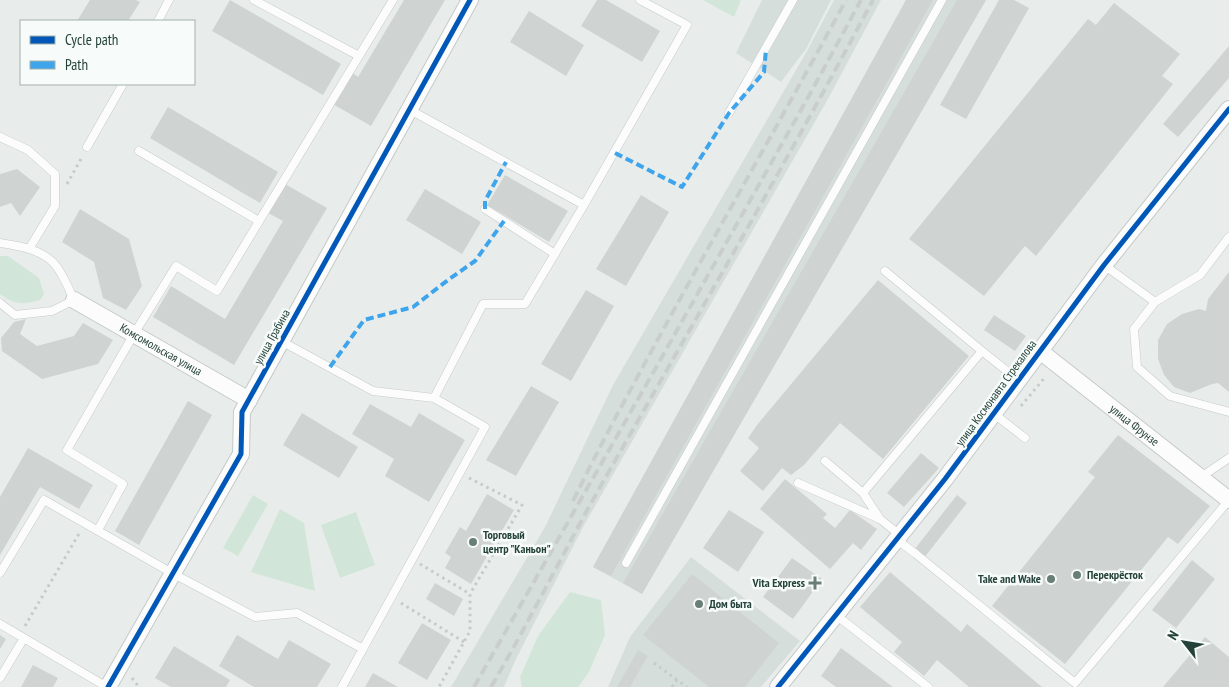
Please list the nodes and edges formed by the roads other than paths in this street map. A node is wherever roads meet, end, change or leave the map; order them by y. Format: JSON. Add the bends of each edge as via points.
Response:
{"nodes":[{"id":1,"x":169,"y":0,"type":"edge"},
{"id":2,"x":254,"y":0,"type":"edge"},
{"id":3,"x":393,"y":0,"type":"edge"},
{"id":4,"x":470,"y":0,"type":"edge"},
{"id":5,"x":640,"y":0,"type":"edge"},
{"id":6,"x":793,"y":0,"type":"edge"},
{"id":7,"x":942,"y":0,"type":"edge"},
{"id":8,"x":159,"y":20,"type":"edge"},
{"id":9,"x":359,"y":56,"type":"junction"},
{"id":10,"x":122,"y":85,"type":"edge"},
{"id":11,"x":1229,"y":109,"type":"edge"},
{"id":12,"x":410,"y":110,"type":"junction"},
{"id":13,"x":729,"y":113,"type":"dead end"},
{"id":14,"x":0,"y":137,"type":"edge"},
{"id":15,"x":87,"y":148,"type":"road end"},
{"id":16,"x":139,"y":151,"type":"dead end"},
{"id":17,"x":584,"y":206,"type":"junction"},
{"id":18,"x":485,"y":209,"type":"dead end"},
{"id":19,"x":259,"y":221,"type":"junction"},
{"id":20,"x":1229,"y":237,"type":"edge"},
{"id":21,"x":0,"y":243,"type":"edge"},
{"id":22,"x":29,"y":249,"type":"junction"},
{"id":23,"x":555,"y":254,"type":"junction"},
{"id":24,"x":1104,"y":266,"type":"junction"},
{"id":25,"x":885,"y":271,"type":"dead end"},
{"id":26,"x":74,"y":300,"type":"junction"},
{"id":27,"x":1155,"y":302,"type":"junction"},
{"id":28,"x":0,"y":303,"type":"edge"},
{"id":29,"x":134,"y":334,"type":"junction"},
{"id":30,"x":282,"y":341,"type":"junction"},
{"id":31,"x":1040,"y":350,"type":"junction"},
{"id":32,"x":982,"y":351,"type":"junction"},
{"id":33,"x":1018,"y":380,"type":"junction"},
{"id":34,"x":434,"y":398,"type":"junction"},
{"id":35,"x":249,"y":400,"type":"junction"},
{"id":36,"x":1229,"y":412,"type":"edge"},
{"id":37,"x":993,"y":413,"type":"junction"},
{"id":38,"x":1025,"y":438,"type":"dead end"},
{"id":39,"x":1229,"y":458,"type":"edge"},
{"id":40,"x":825,"y":461,"type":"dead end"},
{"id":41,"x":1201,"y":478,"type":"junction"},
{"id":42,"x":798,"y":483,"type":"dead end"},
{"id":43,"x":863,"y":493,"type":"junction"},
{"id":44,"x":1229,"y":500,"type":"edge"},
{"id":45,"x":880,"y":519,"type":"junction"},
{"id":46,"x":98,"y":530,"type":"junction"},
{"id":47,"x":899,"y":538,"type":"junction"},
{"id":48,"x":626,"y":563,"type":"dead end"},
{"id":49,"x":0,"y":573,"type":"edge"},
{"id":50,"x":172,"y":573,"type":"junction"},
{"id":51,"x":836,"y":615,"type":"junction"},
{"id":52,"x":0,"y":624,"type":"edge"},
{"id":53,"x":22,"y":637,"type":"junction"},
{"id":54,"x":363,"y":649,"type":"junction"},
{"id":55,"x":0,"y":678,"type":"edge"},
{"id":56,"x":107,"y":687,"type":"edge"},
{"id":57,"x":342,"y":687,"type":"edge"},
{"id":58,"x":778,"y":687,"type":"edge"},
{"id":59,"x":928,"y":687,"type":"edge"}],
"edges":[{"from":1,"to":8,"type":"lane"},
{"from":2,"to":9,"type":"lane"},
{"from":3,"to":9,"type":"lane"},
{"from":4,"to":12,"type":"street","name":"улица Грабина"},
{"from":5,"to":17,"type":"lane","via":[[687,25]]},
{"from":6,"to":13,"type":"lane"},
{"from":7,"to":48,"type":"lane"},
{"from":9,"to":19,"type":"lane"},
{"from":10,"to":15,"type":"lane"},
{"from":11,"to":24,"type":"street","name":"улица Космонавта Стрекалова"},
{"from":12,"to":17,"type":"lane"},
{"from":12,"to":30,"type":"street","name":"улица Грабина"},
{"from":14,"to":22,"type":"lane","via":[[28,150],[55,174],[55,206]]},
{"from":16,"to":19,"type":"lane"},
{"from":17,"to":23,"type":"lane"},
{"from":18,"to":23,"type":"lane"},
{"from":19,"to":29,"type":"lane","via":[[217,291],[176,266]]},
{"from":20,"to":27,"type":"lane","via":[[1200,275]]},
{"from":21,"to":22,"type":"lane"},
{"from":22,"to":26,"type":"lane","via":[[50,259],[58,268]]},
{"from":23,"to":34,"type":"lane","via":[[525,304],[483,304]]},
{"from":24,"to":27,"type":"lane"},
{"from":24,"to":31,"type":"street","name":"улица Космонавта Стрекалова"},
{"from":25,"to":32,"type":"lane"},
{"from":26,"to":28,"type":"lane","via":[[52,311],[15,315]]},
{"from":26,"to":29,"type":"street","name":"Комсомольская улица"},
{"from":27,"to":36,"type":"lane","via":[[1134,328],[1137,367],[1170,396]]},
{"from":29,"to":35,"type":"street","name":"Комсомольская улица"},
{"from":29,"to":46,"type":"lane","via":[[67,450],[123,484]]},
{"from":30,"to":34,"type":"lane","via":[[373,391]]},
{"from":30,"to":35,"type":"street","name":"улица Грабина"},
{"from":31,"to":33,"type":"street","name":"улица Космонавта Стрекалова"},
{"from":31,"to":41,"type":"street","name":"улица Фрунзе"},
{"from":32,"to":33,"type":"lane"},
{"from":32,"to":43,"type":"lane"},
{"from":33,"to":37,"type":"street","name":"улица Космонавта Стрекалова"},
{"from":34,"to":54,"type":"lane","via":[[485,427]]},
{"from":35,"to":50,"type":"street","name":"улица Грабина","via":[[242,412],[241,454]]},
{"from":37,"to":38,"type":"lane"},
{"from":37,"to":47,"type":"street","name":"улица Космонавта Стрекалова"},
{"from":39,"to":41,"type":"lane"},
{"from":40,"to":43,"type":"lane"},
{"from":41,"to":44,"type":"street","name":"улица Фрунзе"},
{"from":42,"to":45,"type":"lane"},
{"from":43,"to":45,"type":"lane"},
{"from":44,"to":47,"type":"lane","via":[[1075,683]]},
{"from":45,"to":47,"type":"lane"},
{"from":46,"to":49,"type":"lane","via":[[44,500]]},
{"from":46,"to":50,"type":"lane"},
{"from":47,"to":51,"type":"street","name":"улица Космонавта Стрекалова"},
{"from":50,"to":54,"type":"lane","via":[[255,617],[296,613]]},
{"from":50,"to":56,"type":"street","name":"улица Грабина"},
{"from":51,"to":58,"type":"street","name":"улица Космонавта Стрекалова"},
{"from":51,"to":59,"type":"lane"},
{"from":52,"to":53,"type":"lane"},
{"from":53,"to":55,"type":"lane"},
{"from":53,"to":56,"type":"lane"},
{"from":54,"to":57,"type":"lane"}]}
